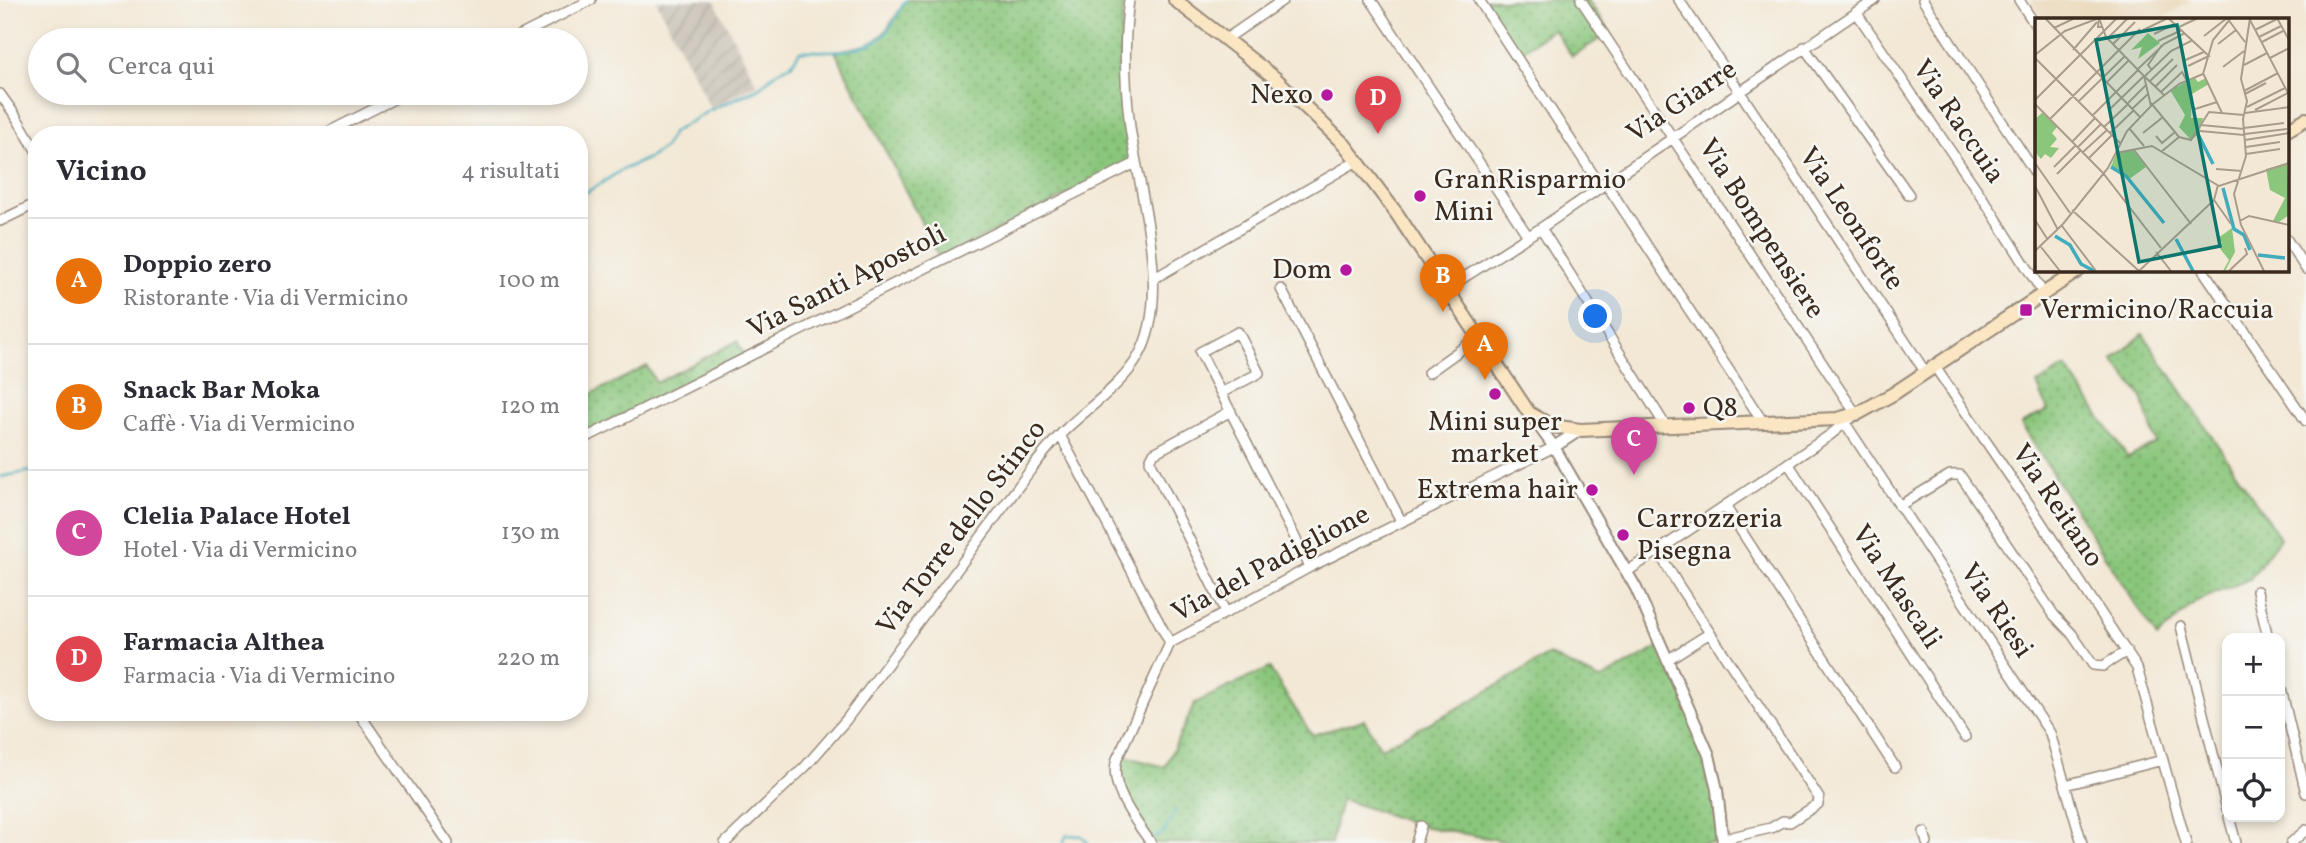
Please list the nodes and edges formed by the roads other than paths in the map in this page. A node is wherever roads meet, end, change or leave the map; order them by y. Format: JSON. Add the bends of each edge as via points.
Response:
{"nodes":[{"id":1,"x":591,"y":0,"type":"edge"},
{"id":2,"x":1129,"y":0,"type":"edge"},
{"id":3,"x":1175,"y":0,"type":"edge"},
{"id":4,"x":1283,"y":0,"type":"edge"},
{"id":5,"x":1371,"y":0,"type":"edge"},
{"id":6,"x":1479,"y":0,"type":"edge"},
{"id":7,"x":1581,"y":0,"type":"edge"},
{"id":8,"x":1679,"y":0,"type":"edge"},
{"id":9,"x":1875,"y":0,"type":"edge"},
{"id":10,"x":1923,"y":0,"type":"edge"},
{"id":11,"x":2019,"y":0,"type":"edge"},
{"id":12,"x":1856,"y":12,"type":"junction"},
{"id":13,"x":2035,"y":24,"type":"edge"},
{"id":14,"x":535,"y":28,"type":"edge"},
{"id":15,"x":1226,"y":39,"type":"junction"},
{"id":16,"x":1804,"y":47,"type":"junction"},
{"id":17,"x":1739,"y":91,"type":"junction"},
{"id":18,"x":0,"y":94,"type":"edge"},
{"id":19,"x":382,"y":105,"type":"edge"},
{"id":20,"x":2305,"y":121,"type":"edge"},
{"id":21,"x":340,"y":126,"type":"edge"},
{"id":22,"x":2288,"y":130,"type":"edge"},
{"id":23,"x":28,"y":136,"type":"edge"},
{"id":24,"x":1673,"y":136,"type":"junction"},
{"id":25,"x":1357,"y":161,"type":"junction"},
{"id":26,"x":1136,"y":163,"type":"junction"},
{"id":27,"x":2035,"y":172,"type":"edge"},
{"id":28,"x":1603,"y":184,"type":"junction"},
{"id":29,"x":1909,"y":195,"type":"dead end"},
{"id":30,"x":28,"y":208,"type":"edge"},
{"id":31,"x":0,"y":222,"type":"edge"},
{"id":32,"x":1541,"y":228,"type":"junction"},
{"id":33,"x":1528,"y":236,"type":"junction"},
{"id":34,"x":2288,"y":242,"type":"edge"},
{"id":35,"x":2306,"y":269,"type":"edge"},
{"id":36,"x":2077,"y":271,"type":"edge"},
{"id":37,"x":2204,"y":271,"type":"edge"},
{"id":38,"x":1153,"y":279,"type":"junction"},
{"id":39,"x":1281,"y":289,"type":"dead end"},
{"id":40,"x":1446,"y":289,"type":"junction"},
{"id":41,"x":2043,"y":293,"type":"junction"},
{"id":42,"x":1477,"y":338,"type":"junction"},
{"id":43,"x":1931,"y":370,"type":"junction"},
{"id":44,"x":1428,"y":373,"type":"dead end"},
{"id":45,"x":1221,"y":393,"type":"junction"},
{"id":46,"x":1231,"y":411,"type":"junction"},
{"id":47,"x":1530,"y":413,"type":"junction"},
{"id":48,"x":1848,"y":419,"type":"junction"},
{"id":49,"x":2306,"y":421,"type":"edge"},
{"id":50,"x":1763,"y":422,"type":"junction"},
{"id":51,"x":1665,"y":425,"type":"junction"},
{"id":52,"x":1556,"y":427,"type":"junction"},
{"id":53,"x":1580,"y":430,"type":"junction"},
{"id":54,"x":1060,"y":435,"type":"junction"},
{"id":55,"x":588,"y":437,"type":"edge"},
{"id":56,"x":1553,"y":447,"type":"junction"},
{"id":57,"x":1788,"y":463,"type":"junction"},
{"id":58,"x":1725,"y":506,"type":"junction"},
{"id":59,"x":1899,"y":506,"type":"junction"},
{"id":60,"x":1401,"y":521,"type":"junction"},
{"id":61,"x":1658,"y":551,"type":"junction"},
{"id":62,"x":1310,"y":567,"type":"junction"},
{"id":63,"x":1628,"y":571,"type":"junction"},
{"id":64,"x":2257,"y":591,"type":"dead end"},
{"id":65,"x":1226,"y":613,"type":"junction"},
{"id":66,"x":2181,"y":626,"type":"dead end"},
{"id":67,"x":1710,"y":633,"type":"junction"},
{"id":68,"x":2267,"y":633,"type":"edge"},
{"id":69,"x":1170,"y":643,"type":"junction"},
{"id":70,"x":2127,"y":651,"type":"junction"},
{"id":71,"x":1667,"y":660,"type":"junction"},
{"id":72,"x":2283,"y":696,"type":"edge"},
{"id":73,"x":364,"y":721,"type":"edge"},
{"id":74,"x":1965,"y":737,"type":"dead end"},
{"id":75,"x":2163,"y":760,"type":"junction"},
{"id":76,"x":1895,"y":767,"type":"dead end"},
{"id":77,"x":2066,"y":785,"type":"junction"},
{"id":78,"x":2222,"y":789,"type":"edge"},
{"id":79,"x":2306,"y":793,"type":"edge"},
{"id":80,"x":2230,"y":822,"type":"edge"},
{"id":81,"x":1420,"y":826,"type":"dead end"},
{"id":82,"x":2306,"y":830,"type":"edge"},
{"id":83,"x":1924,"y":832,"type":"dead end"},
{"id":84,"x":1723,"y":841,"type":"edge"},
{"id":85,"x":448,"y":843,"type":"edge"},
{"id":86,"x":725,"y":843,"type":"edge"},
{"id":87,"x":1151,"y":843,"type":"edge"},
{"id":88,"x":1416,"y":843,"type":"edge"},
{"id":89,"x":1927,"y":843,"type":"edge"},
{"id":90,"x":2082,"y":843,"type":"edge"},
{"id":91,"x":2186,"y":843,"type":"edge"},
{"id":92,"x":2236,"y":843,"type":"edge"},
{"id":93,"x":2291,"y":843,"type":"edge"}],
"edges":[{"from":1,"to":14,"type":"street"},
{"from":2,"to":26,"type":"street","name":"Via Torre dello Stinco","via":[[1125,70]]},
{"from":3,"to":15,"type":"main road"},
{"from":4,"to":15,"type":"street"},
{"from":5,"to":33,"type":"street"},
{"from":6,"to":28,"type":"street"},
{"from":7,"to":24,"type":"street","name":"Via Bompensiere"},
{"from":8,"to":17,"type":"street","name":"Via Leonforte"},
{"from":9,"to":12,"type":"street","name":"Via Giarre"},
{"from":10,"to":27,"type":"street"},
{"from":11,"to":13,"type":"street"},
{"from":12,"to":16,"type":"street","name":"Via Giarre"},
{"from":12,"to":41,"type":"street","name":"Via Raccuia"},
{"from":15,"to":25,"type":"main road","via":[[1301,102]]},
{"from":16,"to":17,"type":"street","name":"Via Giarre"},
{"from":16,"to":29,"type":"street"},
{"from":17,"to":24,"type":"street","name":"Via Giarre"},
{"from":17,"to":43,"type":"street","name":"Via Leonforte"},
{"from":18,"to":23,"type":"street"},
{"from":19,"to":21,"type":"street"},
{"from":20,"to":22,"type":"main road"},
{"from":24,"to":28,"type":"street","name":"Via Giarre"},
{"from":24,"to":48,"type":"street","name":"Via Bompensiere"},
{"from":25,"to":38,"type":"street"},
{"from":25,"to":40,"type":"main road"},
{"from":26,"to":38,"type":"street","name":"Via Torre dello Stinco"},
{"from":26,"to":55,"type":"street","name":"Via Santi Apostoli"},
{"from":28,"to":32,"type":"street","name":"Via Giarre"},
{"from":28,"to":50,"type":"street"},
{"from":30,"to":31,"type":"street"},
{"from":32,"to":33,"type":"street","name":"Via Giarre"},
{"from":32,"to":51,"type":"street"},
{"from":33,"to":40,"type":"street","name":"Via Giarre"},
{"from":34,"to":35,"type":"street"},
{"from":36,"to":41,"type":"main road"},
{"from":37,"to":49,"type":"street"},
{"from":38,"to":54,"type":"street","name":"Via Torre dello Stinco","via":[[1149,326],[1138,358]]},
{"from":39,"to":60,"type":"street"},
{"from":40,"to":42,"type":"main road"},
{"from":41,"to":43,"type":"main road"},
{"from":42,"to":44,"type":"street"},
{"from":42,"to":47,"type":"main road"},
{"from":43,"to":48,"type":"main road"},
{"from":43,"to":70,"type":"street","name":"Via Reitano"},
{"from":45,"to":45,"type":"street","via":[[1259,373],[1238,332],[1200,352]]},
{"from":45,"to":46,"type":"street"},
{"from":46,"to":62,"type":"street"},
{"from":46,"to":65,"type":"street","via":[[1154,453],[1150,461]]},
{"from":47,"to":52,"type":"main road"},
{"from":47,"to":56,"type":"street"},
{"from":48,"to":50,"type":"main road"},
{"from":48,"to":57,"type":"street"},
{"from":48,"to":59,"type":"street","name":"Via Riesi"},
{"from":50,"to":51,"type":"main road"},
{"from":51,"to":53,"type":"main road"},
{"from":52,"to":53,"type":"main road"},
{"from":52,"to":56,"type":"street","via":[[1559,437]]},
{"from":53,"to":56,"type":"street"},
{"from":54,"to":69,"type":"street"},
{"from":54,"to":86,"type":"street","name":"Via Torre dello Stinco","via":[[842,724],[799,774]]},
{"from":56,"to":60,"type":"street","name":"Via del Padiglione"},
{"from":56,"to":63,"type":"street"},
{"from":57,"to":58,"type":"street"},
{"from":57,"to":74,"type":"street","name":"Via Mascali"},
{"from":58,"to":61,"type":"street"},
{"from":58,"to":76,"type":"street"},
{"from":59,"to":70,"type":"street","via":[[1950,475],[1960,475],[2093,665],[2103,666]]},
{"from":59,"to":77,"type":"street","name":"Via Riesi","via":[[2047,729]]},
{"from":60,"to":62,"type":"street","name":"Via del Padiglione"},
{"from":61,"to":63,"type":"street"},
{"from":61,"to":67,"type":"street"},
{"from":62,"to":65,"type":"street","name":"Via del Padiglione"},
{"from":63,"to":71,"type":"street"},
{"from":64,"to":68,"type":"street"},
{"from":65,"to":69,"type":"street","name":"Via del Padiglione"},
{"from":66,"to":78,"type":"street"},
{"from":67,"to":71,"type":"street"},
{"from":67,"to":84,"type":"street","via":[[1819,798],[1818,804],[1790,822]]},
{"from":69,"to":87,"type":"street","name":"Via del Padiglione","via":[[1114,770],[1116,783]]},
{"from":70,"to":75,"type":"street","name":"Via Reitano","via":[[2139,673]]},
{"from":71,"to":84,"type":"street","via":[[1713,768]]},
{"from":72,"to":79,"type":"street"},
{"from":73,"to":85,"type":"street"},
{"from":75,"to":77,"type":"street"},
{"from":75,"to":91,"type":"street","name":"Via Reitano"},
{"from":77,"to":90,"type":"street","name":"Via Riesi"},
{"from":80,"to":92,"type":"street"},
{"from":81,"to":88,"type":"street"},
{"from":82,"to":93,"type":"street"},
{"from":83,"to":89,"type":"street"}]}
